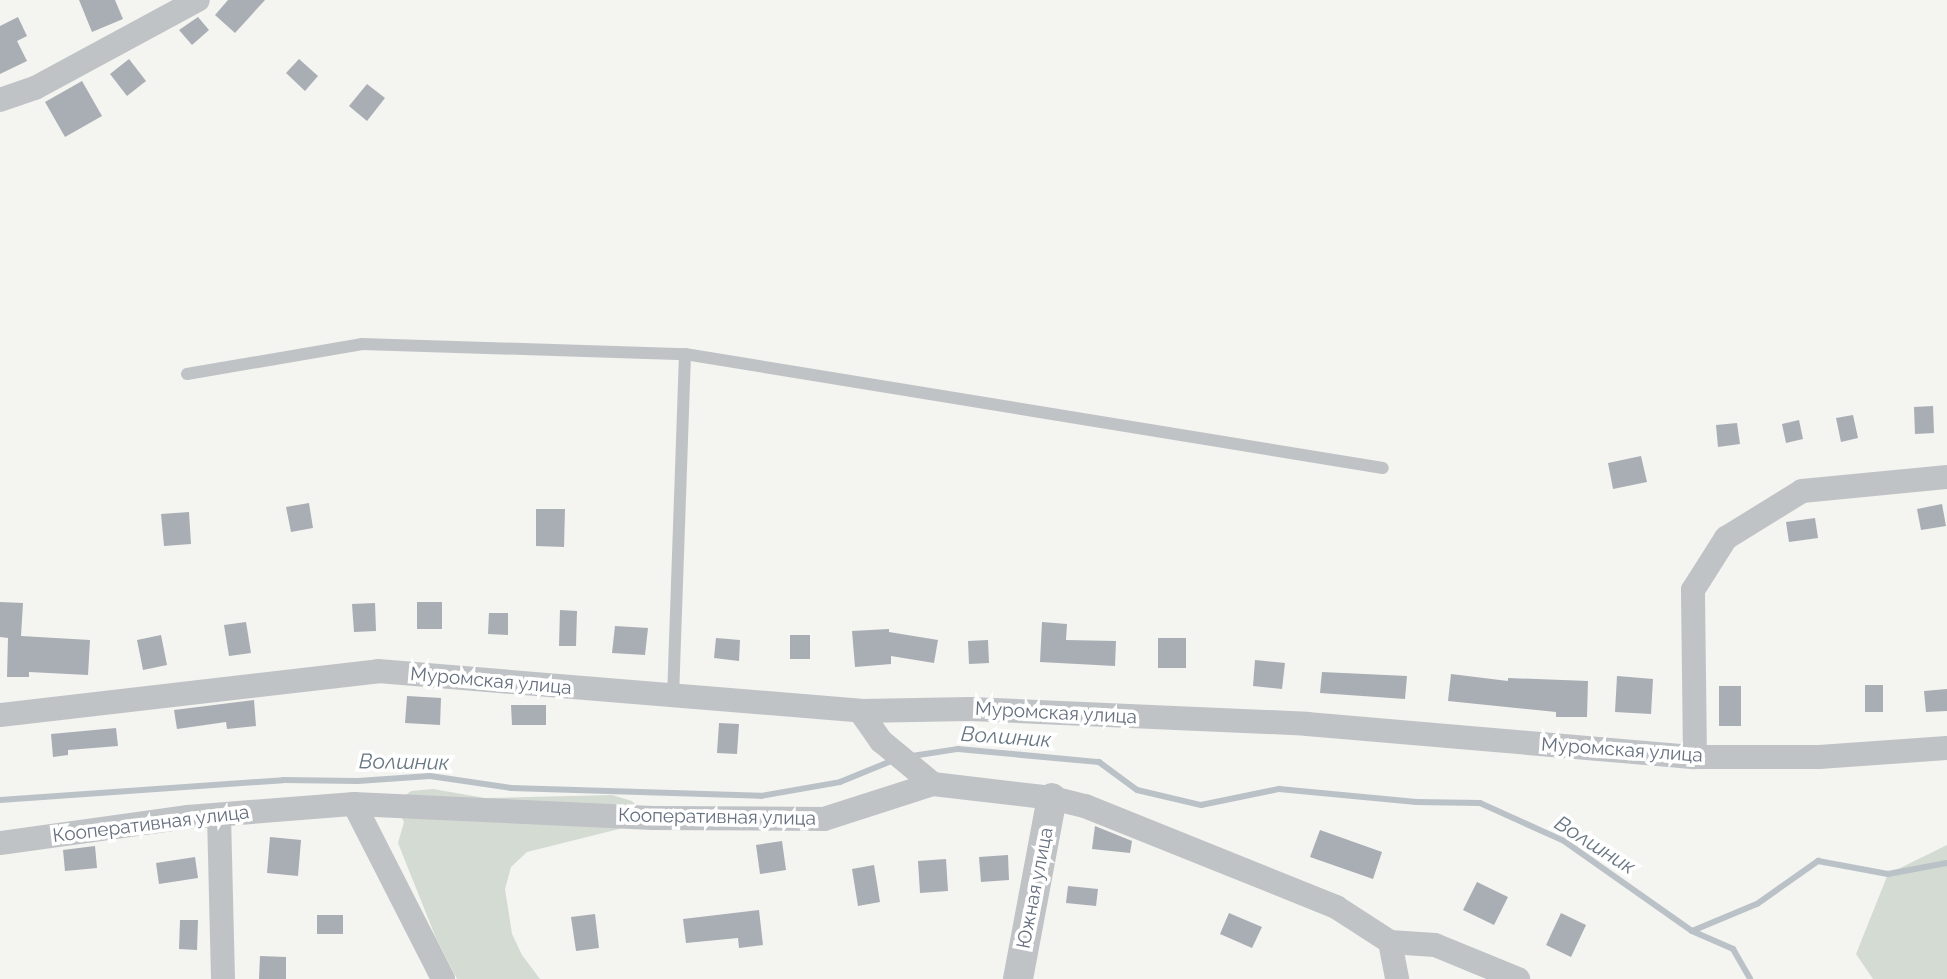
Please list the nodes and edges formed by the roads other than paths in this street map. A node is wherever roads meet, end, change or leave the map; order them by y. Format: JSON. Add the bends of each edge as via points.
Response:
{"nodes":[{"id":1,"x":198,"y":0,"type":"edge"},
{"id":2,"x":0,"y":100,"type":"edge"},
{"id":3,"x":685,"y":354,"type":"junction"},
{"id":4,"x":187,"y":374,"type":"dead end"},
{"id":5,"x":1383,"y":468,"type":"dead end"},
{"id":6,"x":1947,"y":477,"type":"edge"},
{"id":7,"x":673,"y":695,"type":"junction"},
{"id":8,"x":860,"y":711,"type":"junction"},
{"id":9,"x":0,"y":715,"type":"edge"},
{"id":10,"x":1947,"y":748,"type":"edge"},
{"id":11,"x":1695,"y":757,"type":"junction"},
{"id":12,"x":933,"y":783,"type":"junction"},
{"id":13,"x":1052,"y":797,"type":"junction"},
{"id":14,"x":354,"y":804,"type":"junction"},
{"id":15,"x":219,"y":814,"type":"junction"},
{"id":16,"x":0,"y":843,"type":"edge"},
{"id":17,"x":1390,"y":942,"type":"junction"},
{"id":18,"x":223,"y":979,"type":"edge"},
{"id":19,"x":443,"y":979,"type":"edge"},
{"id":20,"x":1018,"y":979,"type":"edge"},
{"id":21,"x":1397,"y":979,"type":"edge"},
{"id":22,"x":1518,"y":979,"type":"edge"}],
"edges":[{"from":1,"to":2,"type":"street","via":[[35,88]]},
{"from":3,"to":4,"type":"lane","via":[[362,344]]},
{"from":3,"to":5,"type":"lane"},
{"from":3,"to":7,"type":"lane"},
{"from":6,"to":11,"type":"street","via":[[1802,491],[1726,538],[1693,590]]},
{"from":7,"to":8,"type":"street","name":"Муромская улица"},
{"from":7,"to":9,"type":"street","name":"Муромская улица","via":[[378,671]]},
{"from":8,"to":11,"type":"street","name":"Муромская улица","via":[[970,709],[1307,724]]},
{"from":8,"to":12,"type":"street","via":[[881,741]]},
{"from":10,"to":11,"type":"street","name":"Муромская улица","via":[[1819,757]]},
{"from":12,"to":13,"type":"street","name":"Кооперативная улица"},
{"from":12,"to":14,"type":"street","name":"Кооперативная улица","via":[[824,819],[653,818]]},
{"from":13,"to":17,"type":"street","name":"Кооперативная улица","via":[[1205,851],[1336,907]]},
{"from":13,"to":20,"type":"street","name":"Южная улица"},
{"from":14,"to":15,"type":"street","name":"Кооперативная улица"},
{"from":14,"to":19,"type":"street"},
{"from":15,"to":16,"type":"street","name":"Кооперативная улица"},
{"from":15,"to":18,"type":"street"},
{"from":17,"to":21,"type":"street"},
{"from":17,"to":22,"type":"street","name":"Кооперативная улица","via":[[1435,945]]}]}
